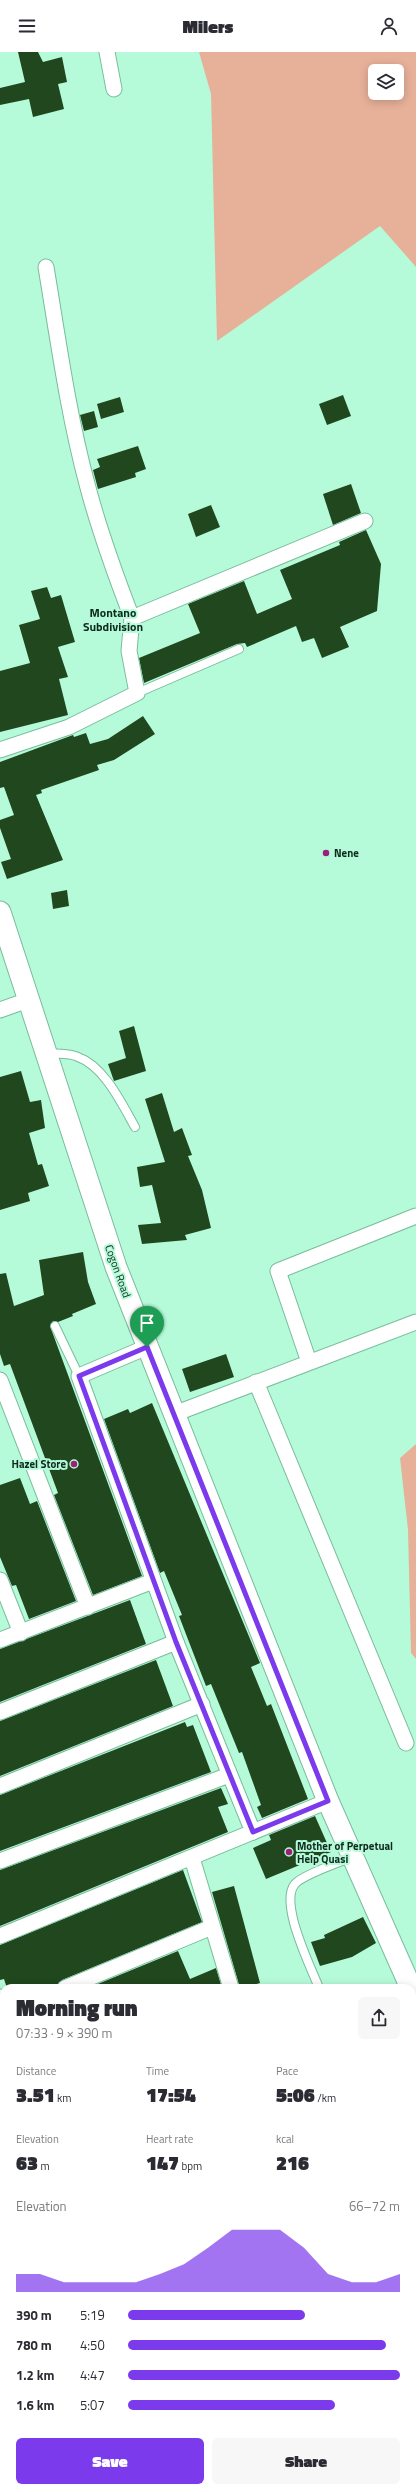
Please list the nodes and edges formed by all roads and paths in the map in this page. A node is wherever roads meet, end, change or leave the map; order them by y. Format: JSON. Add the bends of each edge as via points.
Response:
{"nodes":[{"id":1,"x":107,"y":52,"type":"edge"},
{"id":2,"x":114,"y":89,"type":"dead end"},
{"id":3,"x":46,"y":267,"type":"dead end"},
{"id":4,"x":365,"y":521,"type":"dead end"},
{"id":5,"x":132,"y":618,"type":"junction"},
{"id":6,"x":239,"y":649,"type":"dead end"},
{"id":7,"x":137,"y":693,"type":"junction"},
{"id":8,"x":0,"y":750,"type":"edge"},
{"id":9,"x":0,"y":912,"type":"edge"},
{"id":10,"x":28,"y":1000,"type":"junction"},
{"id":11,"x":0,"y":1010,"type":"edge"},
{"id":12,"x":45,"y":1053,"type":"junction"},
{"id":13,"x":135,"y":1127,"type":"dead end"},
{"id":14,"x":416,"y":1216,"type":"edge"},
{"id":15,"x":416,"y":1322,"type":"edge"},
{"id":16,"x":55,"y":1326,"type":"dead end"},
{"id":17,"x":147,"y":1347,"type":"junction"},
{"id":18,"x":309,"y":1362,"type":"junction"},
{"id":19,"x":79,"y":1376,"type":"junction"},
{"id":20,"x":0,"y":1380,"type":"edge"},
{"id":21,"x":256,"y":1382,"type":"junction"},
{"id":22,"x":174,"y":1414,"type":"junction"},
{"id":23,"x":0,"y":1580,"type":"edge"},
{"id":24,"x":153,"y":1580,"type":"junction"},
{"id":25,"x":88,"y":1607,"type":"junction"},
{"id":26,"x":21,"y":1632,"type":"junction"},
{"id":27,"x":0,"y":1640,"type":"edge"},
{"id":28,"x":176,"y":1642,"type":"junction"},
{"id":29,"x":202,"y":1704,"type":"junction"},
{"id":30,"x":0,"y":1712,"type":"edge"},
{"id":31,"x":406,"y":1743,"type":"dead end"},
{"id":32,"x":229,"y":1774,"type":"junction"},
{"id":33,"x":0,"y":1786,"type":"edge"},
{"id":34,"x":328,"y":1801,"type":"junction"},
{"id":35,"x":253,"y":1832,"type":"junction"},
{"id":36,"x":352,"y":1857,"type":"junction"},
{"id":37,"x":192,"y":1858,"type":"junction"},
{"id":38,"x":0,"y":1861,"type":"edge"},
{"id":39,"x":212,"y":1927,"type":"junction"},
{"id":40,"x":0,"y":1936,"type":"edge"},
{"id":41,"x":75,"y":1984,"type":"edge"},
{"id":42,"x":229,"y":1984,"type":"edge"},
{"id":43,"x":318,"y":1984,"type":"edge"},
{"id":44,"x":409,"y":1984,"type":"edge"}],
"edges":[{"from":1,"to":2,"type":"street"},
{"from":3,"to":5,"type":"street","via":[[67,393],[86,483],[108,557]]},
{"from":4,"to":5,"type":"street"},
{"from":5,"to":7,"type":"street","via":[[130,652]]},
{"from":6,"to":7,"type":"lane"},
{"from":7,"to":8,"type":"street","via":[[69,727]]},
{"from":9,"to":10,"type":"street","name":"Cogon Road"},
{"from":10,"to":11,"type":"street"},
{"from":10,"to":12,"type":"street","name":"Cogon Road"},
{"from":12,"to":13,"type":"lane","via":[[77,1056],[90,1062],[115,1091]]},
{"from":12,"to":17,"type":"street","name":"Cogon Road","via":[[116,1267]]},
{"from":14,"to":18,"type":"street","via":[[278,1270]]},
{"from":15,"to":18,"type":"street"},
{"from":16,"to":19,"type":"lane"},
{"from":17,"to":19,"type":"street"},
{"from":17,"to":22,"type":"street","name":"Cogon Road"},
{"from":18,"to":21,"type":"street"},
{"from":19,"to":24,"type":"street"},
{"from":20,"to":25,"type":"street"},
{"from":21,"to":22,"type":"street"},
{"from":21,"to":31,"type":"street"},
{"from":22,"to":34,"type":"street","name":"Cogon Road"},
{"from":23,"to":26,"type":"street"},
{"from":24,"to":25,"type":"street"},
{"from":24,"to":28,"type":"street"},
{"from":25,"to":26,"type":"street"},
{"from":26,"to":27,"type":"street"},
{"from":28,"to":29,"type":"street"},
{"from":28,"to":30,"type":"street"},
{"from":29,"to":32,"type":"street"},
{"from":29,"to":33,"type":"street"},
{"from":32,"to":35,"type":"street"},
{"from":32,"to":38,"type":"street"},
{"from":34,"to":35,"type":"street"},
{"from":34,"to":36,"type":"street","name":"Cogon Road"},
{"from":35,"to":37,"type":"street"},
{"from":36,"to":43,"type":"lane","via":[[296,1882],[290,1891],[289,1908]]},
{"from":36,"to":44,"type":"street","name":"Cogon Road"},
{"from":37,"to":39,"type":"street"},
{"from":37,"to":40,"type":"street"},
{"from":39,"to":41,"type":"street"},
{"from":39,"to":42,"type":"street"}]}
